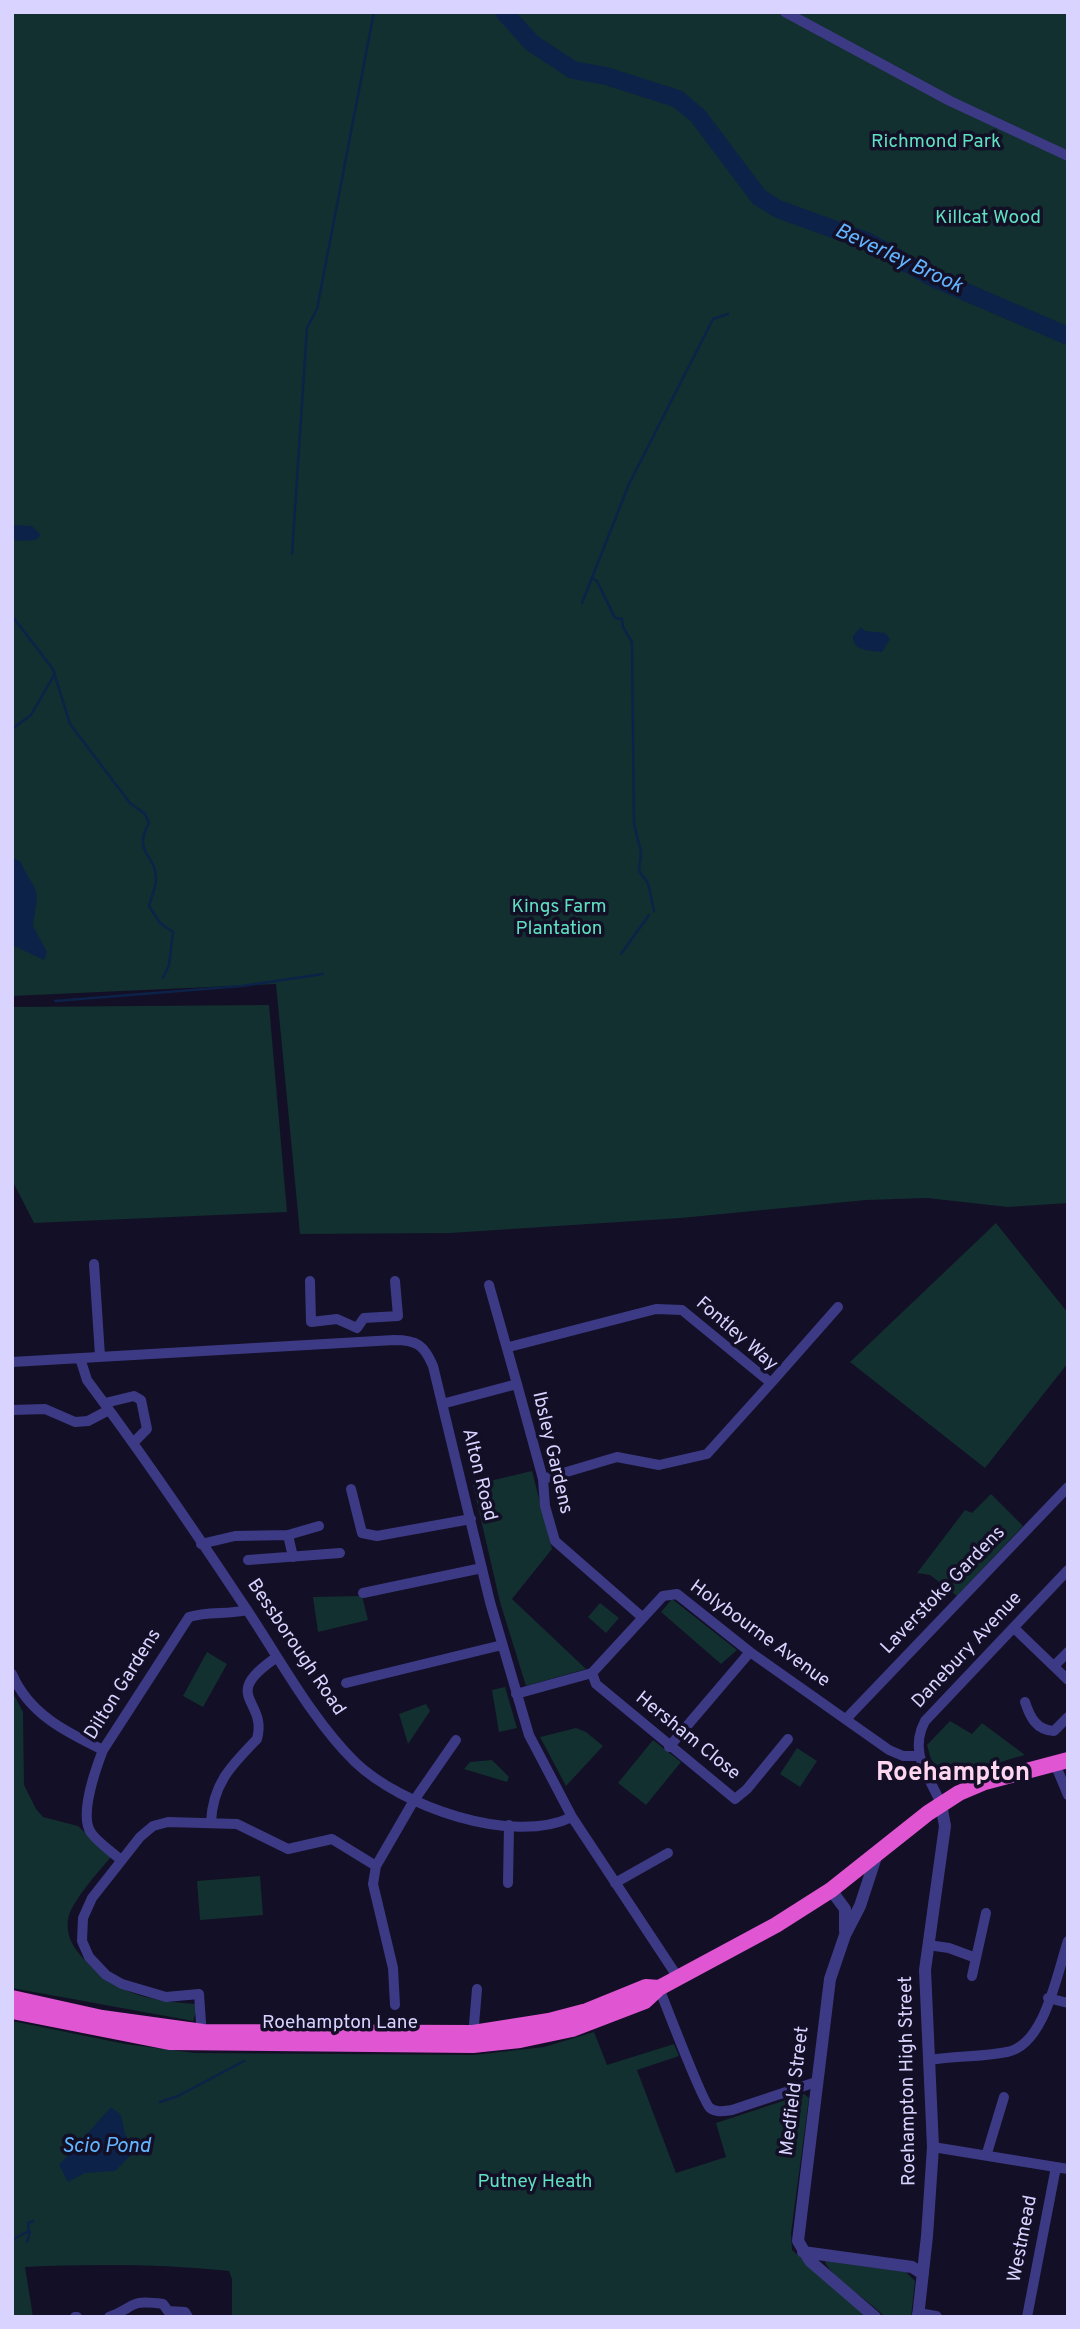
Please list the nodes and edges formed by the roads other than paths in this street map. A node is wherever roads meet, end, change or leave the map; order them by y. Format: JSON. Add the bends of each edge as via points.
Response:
{"nodes":[{"id":1,"x":785,"y":12,"type":"edge"},
{"id":2,"x":1068,"y":156,"type":"edge"},
{"id":3,"x":94,"y":1264,"type":"dead end"},
{"id":4,"x":310,"y":1281,"type":"dead end"},
{"id":5,"x":395,"y":1281,"type":"dead end"},
{"id":6,"x":489,"y":1285,"type":"dead end"},
{"id":7,"x":838,"y":1307,"type":"dead end"},
{"id":8,"x":357,"y":1328,"type":"junction"},
{"id":9,"x":357,"y":1342,"type":"junction"},
{"id":10,"x":509,"y":1346,"type":"junction"},
{"id":11,"x":100,"y":1356,"type":"junction"},
{"id":12,"x":80,"y":1358,"type":"junction"},
{"id":13,"x":12,"y":1362,"type":"edge"},
{"id":14,"x":771,"y":1383,"type":"junction"},
{"id":15,"x":517,"y":1384,"type":"junction"},
{"id":16,"x":442,"y":1405,"type":"junction"},
{"id":17,"x":107,"y":1407,"type":"junction"},
{"id":18,"x":12,"y":1410,"type":"edge"},
{"id":19,"x":133,"y":1443,"type":"junction"},
{"id":20,"x":543,"y":1479,"type":"junction"},
{"id":21,"x":1068,"y":1487,"type":"edge"},
{"id":22,"x":351,"y":1489,"type":"dead end"},
{"id":23,"x":471,"y":1519,"type":"junction"},
{"id":24,"x":319,"y":1526,"type":"dead end"},
{"id":25,"x":288,"y":1535,"type":"junction"},
{"id":26,"x":201,"y":1544,"type":"junction"},
{"id":27,"x":340,"y":1553,"type":"dead end"},
{"id":28,"x":293,"y":1557,"type":"junction"},
{"id":29,"x":248,"y":1560,"type":"dead end"},
{"id":30,"x":482,"y":1568,"type":"junction"},
{"id":31,"x":1068,"y":1570,"type":"edge"},
{"id":32,"x":363,"y":1593,"type":"dead end"},
{"id":33,"x":247,"y":1610,"type":"junction"},
{"id":34,"x":642,"y":1617,"type":"junction"},
{"id":35,"x":1014,"y":1628,"type":"junction"},
{"id":36,"x":502,"y":1645,"type":"junction"},
{"id":37,"x":750,"y":1652,"type":"junction"},
{"id":38,"x":1068,"y":1652,"type":"edge"},
{"id":39,"x":277,"y":1657,"type":"junction"},
{"id":40,"x":1054,"y":1666,"type":"junction"},
{"id":41,"x":592,"y":1673,"type":"junction"},
{"id":42,"x":12,"y":1674,"type":"edge"},
{"id":43,"x":1068,"y":1679,"type":"edge"},
{"id":44,"x":346,"y":1683,"type":"dead end"},
{"id":45,"x":516,"y":1694,"type":"junction"},
{"id":46,"x":1026,"y":1702,"type":"dead end"},
{"id":47,"x":1068,"y":1717,"type":"edge"},
{"id":48,"x":846,"y":1719,"type":"junction"},
{"id":49,"x":788,"y":1739,"type":"dead end"},
{"id":50,"x":456,"y":1740,"type":"dead end"},
{"id":51,"x":669,"y":1747,"type":"junction"},
{"id":52,"x":103,"y":1749,"type":"junction"},
{"id":53,"x":918,"y":1756,"type":"junction"},
{"id":54,"x":1061,"y":1762,"type":"edge"},
{"id":55,"x":1068,"y":1795,"type":"edge"},
{"id":56,"x":413,"y":1802,"type":"junction"},
{"id":57,"x":941,"y":1804,"type":"junction"},
{"id":58,"x":572,"y":1817,"type":"junction"},
{"id":59,"x":211,"y":1822,"type":"junction"},
{"id":60,"x":509,"y":1825,"type":"junction"},
{"id":61,"x":668,"y":1853,"type":"dead end"},
{"id":62,"x":876,"y":1857,"type":"junction"},
{"id":63,"x":121,"y":1860,"type":"junction"},
{"id":64,"x":376,"y":1866,"type":"junction"},
{"id":65,"x":508,"y":1883,"type":"dead end"},
{"id":66,"x":615,"y":1883,"type":"junction"},
{"id":67,"x":831,"y":1889,"type":"junction"},
{"id":68,"x":986,"y":1913,"type":"dead end"},
{"id":69,"x":845,"y":1935,"type":"junction"},
{"id":70,"x":1068,"y":1941,"type":"edge"},
{"id":71,"x":928,"y":1945,"type":"junction"},
{"id":72,"x":976,"y":1958,"type":"junction"},
{"id":73,"x":972,"y":1976,"type":"dead end"},
{"id":74,"x":679,"y":1979,"type":"junction"},
{"id":75,"x":659,"y":1988,"type":"junction"},
{"id":76,"x":477,"y":1989,"type":"dead end"},
{"id":77,"x":12,"y":1998,"type":"edge"},
{"id":78,"x":1048,"y":1998,"type":"junction"},
{"id":79,"x":1068,"y":2003,"type":"edge"},
{"id":80,"x":395,"y":2005,"type":"dead end"},
{"id":81,"x":12,"y":2011,"type":"edge"},
{"id":82,"x":202,"y":2038,"type":"junction"},
{"id":83,"x":473,"y":2039,"type":"junction"},
{"id":84,"x":930,"y":2060,"type":"junction"},
{"id":85,"x":816,"y":2082,"type":"junction"},
{"id":86,"x":1004,"y":2097,"type":"dead end"},
{"id":87,"x":933,"y":2147,"type":"junction"},
{"id":88,"x":986,"y":2153,"type":"junction"},
{"id":89,"x":1056,"y":2167,"type":"junction"},
{"id":90,"x":1068,"y":2169,"type":"edge"},
{"id":91,"x":803,"y":2252,"type":"junction"},
{"id":92,"x":923,"y":2274,"type":"junction"},
{"id":93,"x":127,"y":2314,"type":"edge"},
{"id":94,"x":164,"y":2314,"type":"edge"},
{"id":95,"x":918,"y":2316,"type":"edge"},
{"id":96,"x":109,"y":2317,"type":"edge"},
{"id":97,"x":188,"y":2317,"type":"edge"},
{"id":98,"x":875,"y":2317,"type":"edge"},
{"id":99,"x":936,"y":2317,"type":"edge"},
{"id":100,"x":1027,"y":2317,"type":"edge"}],
"edges":[{"from":1,"to":2,"type":"street","via":[[950,101]]},
{"from":3,"to":11,"type":"street"},
{"from":4,"to":8,"type":"street","via":[[312,1322],[337,1319]]},
{"from":5,"to":8,"type":"street","via":[[398,1316],[364,1318]]},
{"from":6,"to":10,"type":"street","name":"Ibsley Gardens"},
{"from":7,"to":14,"type":"street"},
{"from":8,"to":9,"type":"street"},
{"from":9,"to":11,"type":"street","name":"Alton Road"},
{"from":9,"to":16,"type":"street","name":"Alton Road","via":[[394,1339],[421,1344],[433,1366]]},
{"from":10,"to":14,"type":"street","name":"Fontley Way","via":[[656,1309],[682,1310]]},
{"from":10,"to":15,"type":"street","name":"Ibsley Gardens"},
{"from":11,"to":12,"type":"street","name":"Alton Road"},
{"from":12,"to":13,"type":"street","name":"Alton Road"},
{"from":12,"to":17,"type":"street","name":"Bessborough Road","via":[[88,1380]]},
{"from":14,"to":20,"type":"street","name":"Fontley Way","via":[[706,1454],[659,1465],[617,1457]]},
{"from":15,"to":16,"type":"street","name":"Ibsley Gardens"},
{"from":15,"to":20,"type":"street","name":"Ibsley Gardens"},
{"from":16,"to":23,"type":"street","name":"Alton Road"},
{"from":17,"to":18,"type":"street","via":[[88,1421],[75,1422],[45,1409]]},
{"from":17,"to":19,"type":"street","name":"Bessborough Road"},
{"from":17,"to":19,"type":"street","via":[[134,1396],[141,1400],[147,1429]]},
{"from":19,"to":26,"type":"street","name":"Bessborough Road"},
{"from":20,"to":34,"type":"street","name":"Ibsley Gardens","via":[[555,1541]]},
{"from":21,"to":48,"type":"street","name":"Laverstoke Gardens"},
{"from":22,"to":23,"type":"street","via":[[362,1533],[377,1536]]},
{"from":23,"to":30,"type":"street","name":"Alton Road"},
{"from":24,"to":25,"type":"street"},
{"from":25,"to":26,"type":"street","via":[[235,1536]]},
{"from":25,"to":28,"type":"street"},
{"from":26,"to":33,"type":"street","name":"Bessborough Road"},
{"from":27,"to":28,"type":"street"},
{"from":28,"to":29,"type":"street"},
{"from":30,"to":32,"type":"street"},
{"from":30,"to":36,"type":"street","name":"Alton Road"},
{"from":31,"to":35,"type":"street","name":"Danebury Avenue"},
{"from":33,"to":39,"type":"street","name":"Bessborough Road"},
{"from":33,"to":52,"type":"street","name":"Dilton Gardens","via":[[232,1614],[208,1611],[189,1617]]},
{"from":34,"to":37,"type":"street","name":"Holybourne Avenue","via":[[663,1596],[677,1594]]},
{"from":34,"to":41,"type":"street","name":"Holybourne Avenue"},
{"from":35,"to":40,"type":"street"},
{"from":35,"to":53,"type":"street","name":"Danebury Avenue","via":[[925,1721]]},
{"from":36,"to":44,"type":"street"},
{"from":36,"to":45,"type":"street","name":"Alton Road"},
{"from":37,"to":48,"type":"street","name":"Holybourne Avenue"},
{"from":37,"to":51,"type":"street"},
{"from":38,"to":40,"type":"street"},
{"from":39,"to":56,"type":"street","name":"Bessborough Road","via":[[355,1762]]},
{"from":39,"to":59,"type":"street","via":[[259,1669],[248,1685],[257,1739],[217,1788]]},
{"from":40,"to":43,"type":"street"},
{"from":41,"to":45,"type":"street"},
{"from":41,"to":51,"type":"street","name":"Hersham Close","via":[[596,1684]]},
{"from":42,"to":52,"type":"street","via":[[30,1704],[47,1720]]},
{"from":45,"to":58,"type":"street","name":"Alton Road","via":[[532,1740]]},
{"from":46,"to":47,"type":"street","via":[[1030,1717],[1044,1730],[1054,1731]]},
{"from":48,"to":53,"type":"street","name":"Holybourne Avenue","via":[[897,1755]]},
{"from":49,"to":51,"type":"street","name":"Hersham Close","via":[[735,1799]]},
{"from":50,"to":56,"type":"street"},
{"from":52,"to":63,"type":"street","name":"Dilton Gardens","via":[[87,1821],[90,1833]]},
{"from":53,"to":57,"type":"street"},
{"from":54,"to":55,"type":"street"},
{"from":54,"to":57,"type":"highway","name":"Roehampton Lane","via":[[985,1782]]},
{"from":56,"to":60,"type":"street","name":"Bessborough Road","via":[[450,1815]]},
{"from":56,"to":64,"type":"street"},
{"from":57,"to":62,"type":"highway","name":"Roehampton Lane"},
{"from":57,"to":71,"type":"street","name":"Roehampton High Street","via":[[945,1826]]},
{"from":58,"to":60,"type":"street","name":"Bessborough Road","via":[[551,1824]]},
{"from":58,"to":66,"type":"street","name":"Alton Road"},
{"from":59,"to":63,"type":"street","via":[[153,1826]]},
{"from":59,"to":64,"type":"street","via":[[245,1826],[288,1849],[332,1839]]},
{"from":60,"to":65,"type":"street"},
{"from":61,"to":66,"type":"street"},
{"from":62,"to":67,"type":"highway","name":"Roehampton Lane"},
{"from":62,"to":69,"type":"street","name":"Medfield Street"},
{"from":63,"to":82,"type":"street","via":[[105,1878],[83,1918],[82,1941],[89,1957],[106,1975],[140,1992],[166,1997],[200,1994]]},
{"from":64,"to":80,"type":"street","via":[[373,1884],[393,1968]]},
{"from":66,"to":74,"type":"street","name":"Alton Road"},
{"from":67,"to":69,"type":"street","name":"Medfield Street","via":[[845,1909]]},
{"from":67,"to":74,"type":"highway","name":"Roehampton Lane"},
{"from":68,"to":72,"type":"street"},
{"from":69,"to":85,"type":"street","name":"Medfield Street","via":[[830,1979]]},
{"from":70,"to":78,"type":"street"},
{"from":71,"to":72,"type":"street"},
{"from":71,"to":84,"type":"street","name":"Roehampton High Street","via":[[925,1985]]},
{"from":72,"to":73,"type":"street"},
{"from":74,"to":75,"type":"highway","name":"Roehampton Lane"},
{"from":75,"to":83,"type":"highway","name":"Roehampton Lane","via":[[645,2001],[572,2029],[520,2040]]},
{"from":75,"to":85,"type":"street","via":[[701,2098],[718,2112]]},
{"from":76,"to":83,"type":"street"},
{"from":77,"to":82,"type":"highway","name":"Roehampton Lane"},
{"from":78,"to":79,"type":"street"},
{"from":78,"to":84,"type":"street","via":[[1040,2024],[1021,2047]]},
{"from":81,"to":82,"type":"highway","name":"Roehampton Lane","via":[[127,2035]]},
{"from":82,"to":83,"type":"highway","name":"Roehampton Lane"},
{"from":84,"to":87,"type":"street","name":"Roehampton High Street"},
{"from":85,"to":91,"type":"street","name":"Medfield Street","via":[[799,2232]]},
{"from":86,"to":88,"type":"street"},
{"from":87,"to":88,"type":"street"},
{"from":87,"to":92,"type":"street","name":"Roehampton High Street"},
{"from":88,"to":89,"type":"street"},
{"from":89,"to":90,"type":"street"},
{"from":89,"to":100,"type":"street","name":"Westmead"},
{"from":91,"to":92,"type":"street","via":[[912,2267]]},
{"from":91,"to":98,"type":"street"},
{"from":92,"to":95,"type":"street"},
{"from":93,"to":94,"type":"street","via":[[134,2302],[163,2304]]},
{"from":93,"to":96,"type":"street"},
{"from":94,"to":97,"type":"street","via":[[185,2312]]},
{"from":95,"to":99,"type":"street"}]}
